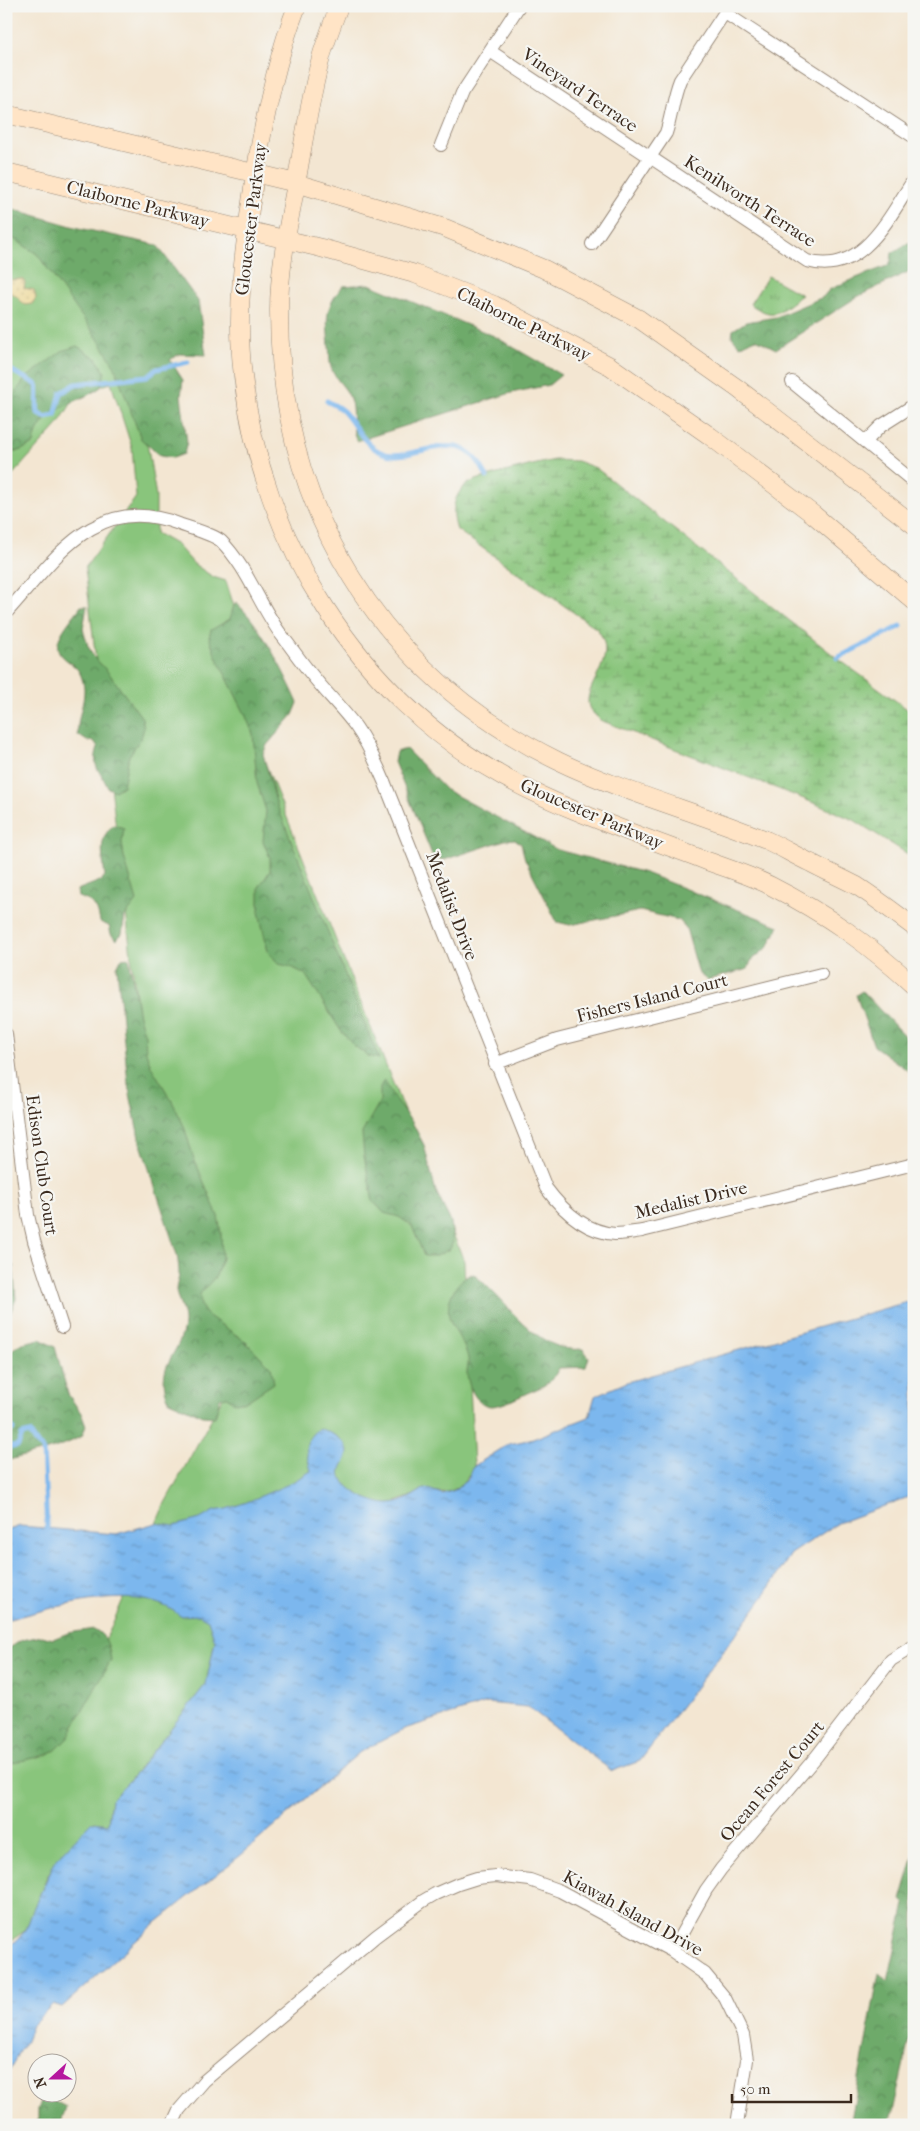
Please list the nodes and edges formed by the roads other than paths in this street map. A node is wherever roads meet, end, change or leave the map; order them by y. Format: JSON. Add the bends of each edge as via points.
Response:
{"nodes":[{"id":1,"x":296,"y":6,"type":"edge"},
{"id":2,"x":339,"y":6,"type":"edge"},
{"id":3,"x":519,"y":6,"type":"edge"},
{"id":4,"x":727,"y":9,"type":"edge"},
{"id":5,"x":490,"y":51,"type":"junction"},
{"id":6,"x":6,"y":114,"type":"edge"},
{"id":7,"x":914,"y":137,"type":"edge"},
{"id":8,"x":441,"y":145,"type":"dead end"},
{"id":9,"x":650,"y":158,"type":"junction"},
{"id":10,"x":6,"y":172,"type":"edge"},
{"id":11,"x":255,"y":174,"type":"junction"},
{"id":12,"x":914,"y":179,"type":"edge"},
{"id":13,"x":296,"y":183,"type":"junction"},
{"id":14,"x":247,"y":230,"type":"junction"},
{"id":15,"x":286,"y":239,"type":"junction"},
{"id":16,"x":592,"y":244,"type":"dead end"},
{"id":17,"x":792,"y":382,"type":"dead end"},
{"id":18,"x":914,"y":405,"type":"edge"},
{"id":19,"x":865,"y":442,"type":"junction"},
{"id":20,"x":914,"y":482,"type":"edge"},
{"id":21,"x":914,"y":526,"type":"edge"},
{"id":22,"x":914,"y":601,"type":"edge"},
{"id":23,"x":6,"y":612,"type":"edge"},
{"id":24,"x":914,"y":927,"type":"edge"},
{"id":25,"x":821,"y":974,"type":"dead end"},
{"id":26,"x":914,"y":986,"type":"edge"},
{"id":27,"x":6,"y":1034,"type":"edge"},
{"id":28,"x":7,"y":1056,"type":"edge"},
{"id":29,"x":495,"y":1064,"type":"junction"},
{"id":30,"x":914,"y":1164,"type":"edge"},
{"id":31,"x":62,"y":1327,"type":"dead end"},
{"id":32,"x":914,"y":1646,"type":"edge"},
{"id":33,"x":672,"y":1951,"type":"junction"},
{"id":34,"x":172,"y":2125,"type":"edge"},
{"id":35,"x":737,"y":2125,"type":"edge"}],
"edges":[{"from":1,"to":11,"type":"main road","name":"Gloucester Parkway","via":[[268,104]]},
{"from":2,"to":13,"type":"main road","name":"Gloucester Parkway","via":[[322,55]]},
{"from":3,"to":5,"type":"street"},
{"from":4,"to":7,"type":"street"},
{"from":4,"to":9,"type":"street","via":[[680,80],[666,133]]},
{"from":5,"to":8,"type":"street","via":[[462,92]]},
{"from":5,"to":9,"type":"street","name":"Vineyard Terrace"},
{"from":6,"to":11,"type":"main road"},
{"from":9,"to":12,"type":"street","name":"Kenilworth Terrace","via":[[807,261],[819,264],[844,260],[866,248]]},
{"from":9,"to":16,"type":"street"},
{"from":10,"to":14,"type":"main road","name":"Claiborne Parkway"},
{"from":11,"to":13,"type":"main road"},
{"from":11,"to":14,"type":"main road","name":"Gloucester Parkway"},
{"from":13,"to":15,"type":"main road","name":"Gloucester Parkway"},
{"from":13,"to":21,"type":"main road","via":[[445,228],[544,269],[639,319],[737,388]]},
{"from":14,"to":15,"type":"main road","name":"Claiborne Parkway"},
{"from":14,"to":26,"type":"main road","name":"Gloucester Parkway","via":[[240,298],[242,373],[264,477],[294,555],[359,656],[440,735],[503,776],[556,802],[769,885],[846,929],[880,954]]},
{"from":15,"to":22,"type":"main road","name":"Claiborne Parkway","via":[[416,274],[494,305],[610,366],[814,514]]},
{"from":15,"to":24,"type":"main road","name":"Gloucester Parkway","via":[[279,309],[280,354],[293,440],[309,493],[340,557],[396,638],[439,682],[511,734],[558,761],[768,841],[857,886]]},
{"from":17,"to":19,"type":"street"},
{"from":18,"to":19,"type":"street","via":[[881,426]]},
{"from":19,"to":20,"type":"street"},
{"from":23,"to":29,"type":"street","name":"Medalist Drive","via":[[70,543],[105,521],[144,514],[161,517],[219,540],[242,569],[270,619],[311,675],[356,726],[369,748]]},
{"from":25,"to":29,"type":"street","name":"Fishers Island Court","via":[[557,1040]]},
{"from":27,"to":28,"type":"street","name":"Edison Club Court"},
{"from":28,"to":31,"type":"street","name":"Edison Club Court","via":[[28,1215]]},
{"from":29,"to":30,"type":"street","name":"Medalist Drive","via":[[546,1188],[560,1207],[576,1219],[591,1228],[615,1234],[687,1221]]},
{"from":32,"to":33,"type":"street","name":"Ocean Forest Court","via":[[891,1660],[816,1757],[721,1869]]},
{"from":33,"to":34,"type":"street","name":"Kiawah Island Drive","via":[[580,1900],[544,1884],[496,1876],[458,1884],[423,1901],[369,1942],[204,2081],[179,2110]]},
{"from":33,"to":35,"type":"street","name":"Kiawah Island Drive","via":[[710,1980],[725,1998],[743,2034],[747,2060]]}]}
